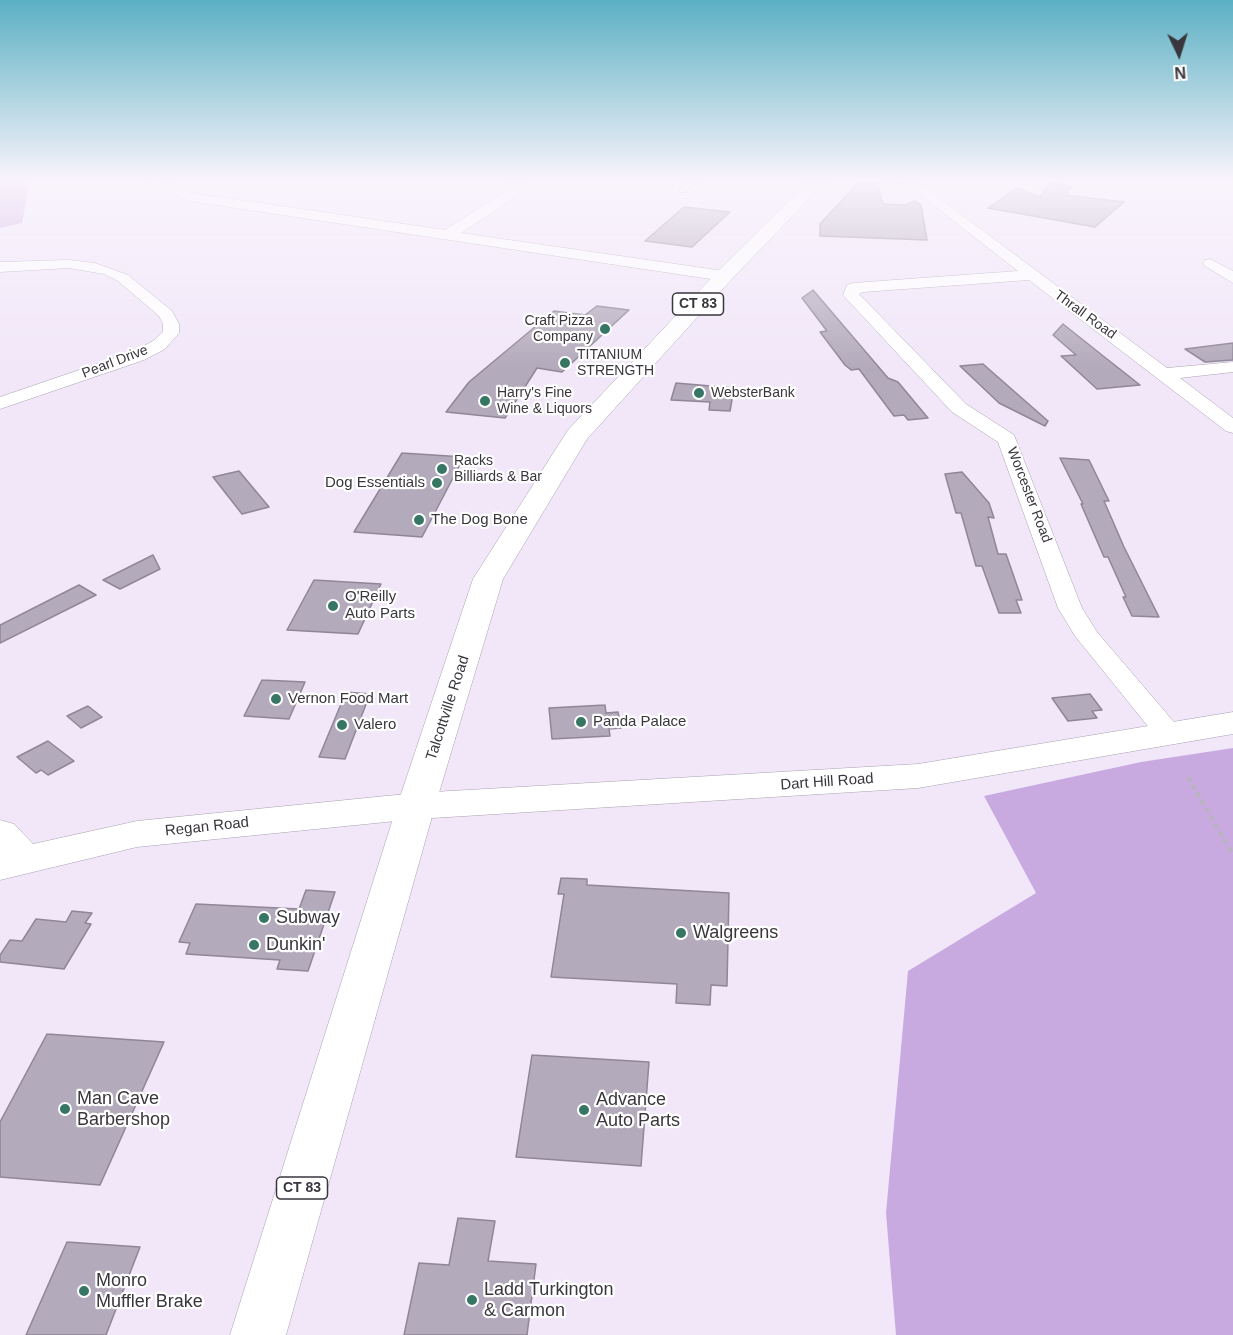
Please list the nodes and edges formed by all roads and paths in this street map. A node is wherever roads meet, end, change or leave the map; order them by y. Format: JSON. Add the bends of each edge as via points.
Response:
{"nodes":[{"id":1,"x":503,"y":242,"type":"edge"},
{"id":2,"x":757,"y":242,"type":"edge"},
{"id":3,"x":991,"y":242,"type":"edge"},
{"id":4,"x":1210,"y":263,"type":"dead end"},
{"id":5,"x":0,"y":267,"type":"edge"},
{"id":6,"x":1031,"y":275,"type":"junction"},
{"id":7,"x":724,"y":276,"type":"junction"},
{"id":8,"x":1233,"y":278,"type":"edge"},
{"id":9,"x":1233,"y":368,"type":"edge"},
{"id":10,"x":1165,"y":374,"type":"junction"},
{"id":11,"x":0,"y":403,"type":"edge"},
{"id":12,"x":1233,"y":427,"type":"edge"},
{"id":13,"x":1233,"y":723,"type":"edge"},
{"id":14,"x":1169,"y":734,"type":"junction"},
{"id":15,"x":1188,"y":777,"type":"dead end"},
{"id":16,"x":416,"y":806,"type":"junction"},
{"id":17,"x":8,"y":852,"type":"edge"},
{"id":18,"x":1233,"y":855,"type":"edge"},
{"id":19,"x":258,"y":1335,"type":"edge"}],
"edges":[{"from":1,"to":7,"type":"street"},
{"from":2,"to":7,"type":"main road","name":"Talcottville Road","number":"CT 83"},
{"from":3,"to":6,"type":"street","name":"Thrall Road"},
{"from":4,"to":8,"type":"street"},
{"from":5,"to":11,"type":"street","name":"Pearl Drive","via":[[69,264],[109,271],[166,314],[171,333],[138,356]]},
{"from":6,"to":10,"type":"street","name":"Thrall Road"},
{"from":6,"to":14,"type":"street","name":"Worcester Road","via":[[863,287],[854,288],[850,295],[959,408],[1007,439],[1070,608],[1087,636]]},
{"from":7,"to":16,"type":"main road","name":"Talcottville Road","number":"CT 83","via":[[577,435],[488,579]]},
{"from":9,"to":10,"type":"street"},
{"from":10,"to":12,"type":"street","name":"Thrall Road"},
{"from":13,"to":14,"type":"main road","name":"Dart Hill Road"},
{"from":14,"to":16,"type":"main road","name":"Dart Hill Road","via":[[918,776]]},
{"from":15,"to":18,"type":"path"},
{"from":16,"to":17,"type":"main road","name":"Regan Road","via":[[137,834]]},
{"from":16,"to":19,"type":"main road","name":"Talcottville Road","number":"CT 83"}]}
